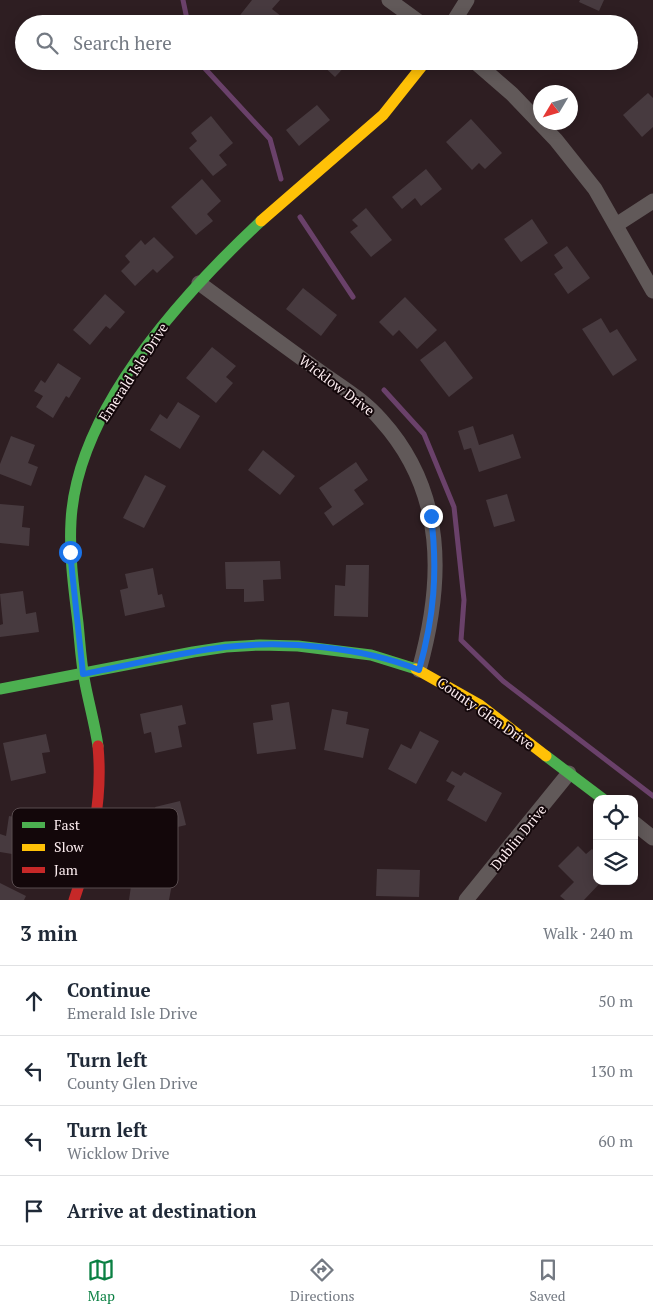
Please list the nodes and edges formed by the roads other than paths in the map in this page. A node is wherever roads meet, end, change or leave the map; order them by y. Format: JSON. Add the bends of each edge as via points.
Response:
{"nodes":[{"id":1,"x":389,"y":0,"type":"edge"},
{"id":2,"x":467,"y":0,"type":"edge"},
{"id":3,"x":410,"y":15,"type":"edge"},
{"id":4,"x":458,"y":15,"type":"edge"},
{"id":5,"x":419,"y":70,"type":"edge"},
{"id":6,"x":484,"y":70,"type":"edge"},
{"id":7,"x":653,"y":201,"type":"edge"},
{"id":8,"x":616,"y":225,"type":"junction"},
{"id":9,"x":199,"y":283,"type":"junction"},
{"id":10,"x":653,"y":291,"type":"edge"},
{"id":11,"x":419,"y":670,"type":"junction"},
{"id":12,"x":83,"y":674,"type":"junction"},
{"id":13,"x":0,"y":689,"type":"edge"},
{"id":14,"x":569,"y":773,"type":"junction"},
{"id":15,"x":598,"y":795,"type":"edge"},
{"id":16,"x":98,"y":808,"type":"edge"},
{"id":17,"x":638,"y":826,"type":"edge"},
{"id":18,"x":653,"y":838,"type":"edge"},
{"id":19,"x":78,"y":888,"type":"edge"},
{"id":20,"x":74,"y":900,"type":"edge"},
{"id":21,"x":466,"y":900,"type":"edge"}],
"edges":[{"from":1,"to":3,"type":"street"},
{"from":2,"to":4,"type":"street"},
{"from":5,"to":9,"type":"street","name":"Emerald Isle Drive","via":[[384,114],[283,200]]},
{"from":6,"to":8,"type":"street","via":[[556,140],[595,189]]},
{"from":7,"to":8,"type":"street"},
{"from":8,"to":10,"type":"street"},
{"from":9,"to":11,"type":"street","name":"Wicklow Drive","via":[[364,403],[406,454],[425,494],[434,542],[435,594]]},
{"from":9,"to":12,"type":"street","name":"Emerald Isle Drive","via":[[172,314],[124,381],[102,417],[83,460],[73,505],[70,552]]},
{"from":11,"to":12,"type":"street","name":"County Glen Drive","via":[[346,651],[260,645],[194,652]]},
{"from":11,"to":14,"type":"street","name":"County Glen Drive","via":[[480,705]]},
{"from":12,"to":13,"type":"street","name":"County Glen Drive"},
{"from":12,"to":16,"type":"street","name":"Emerald Isle Drive","via":[[99,753]]},
{"from":14,"to":15,"type":"street","name":"County Glen Drive"},
{"from":14,"to":21,"type":"street","name":"Dublin Drive"},
{"from":17,"to":18,"type":"street"},
{"from":19,"to":20,"type":"street","name":"Emerald Isle Drive"}]}
